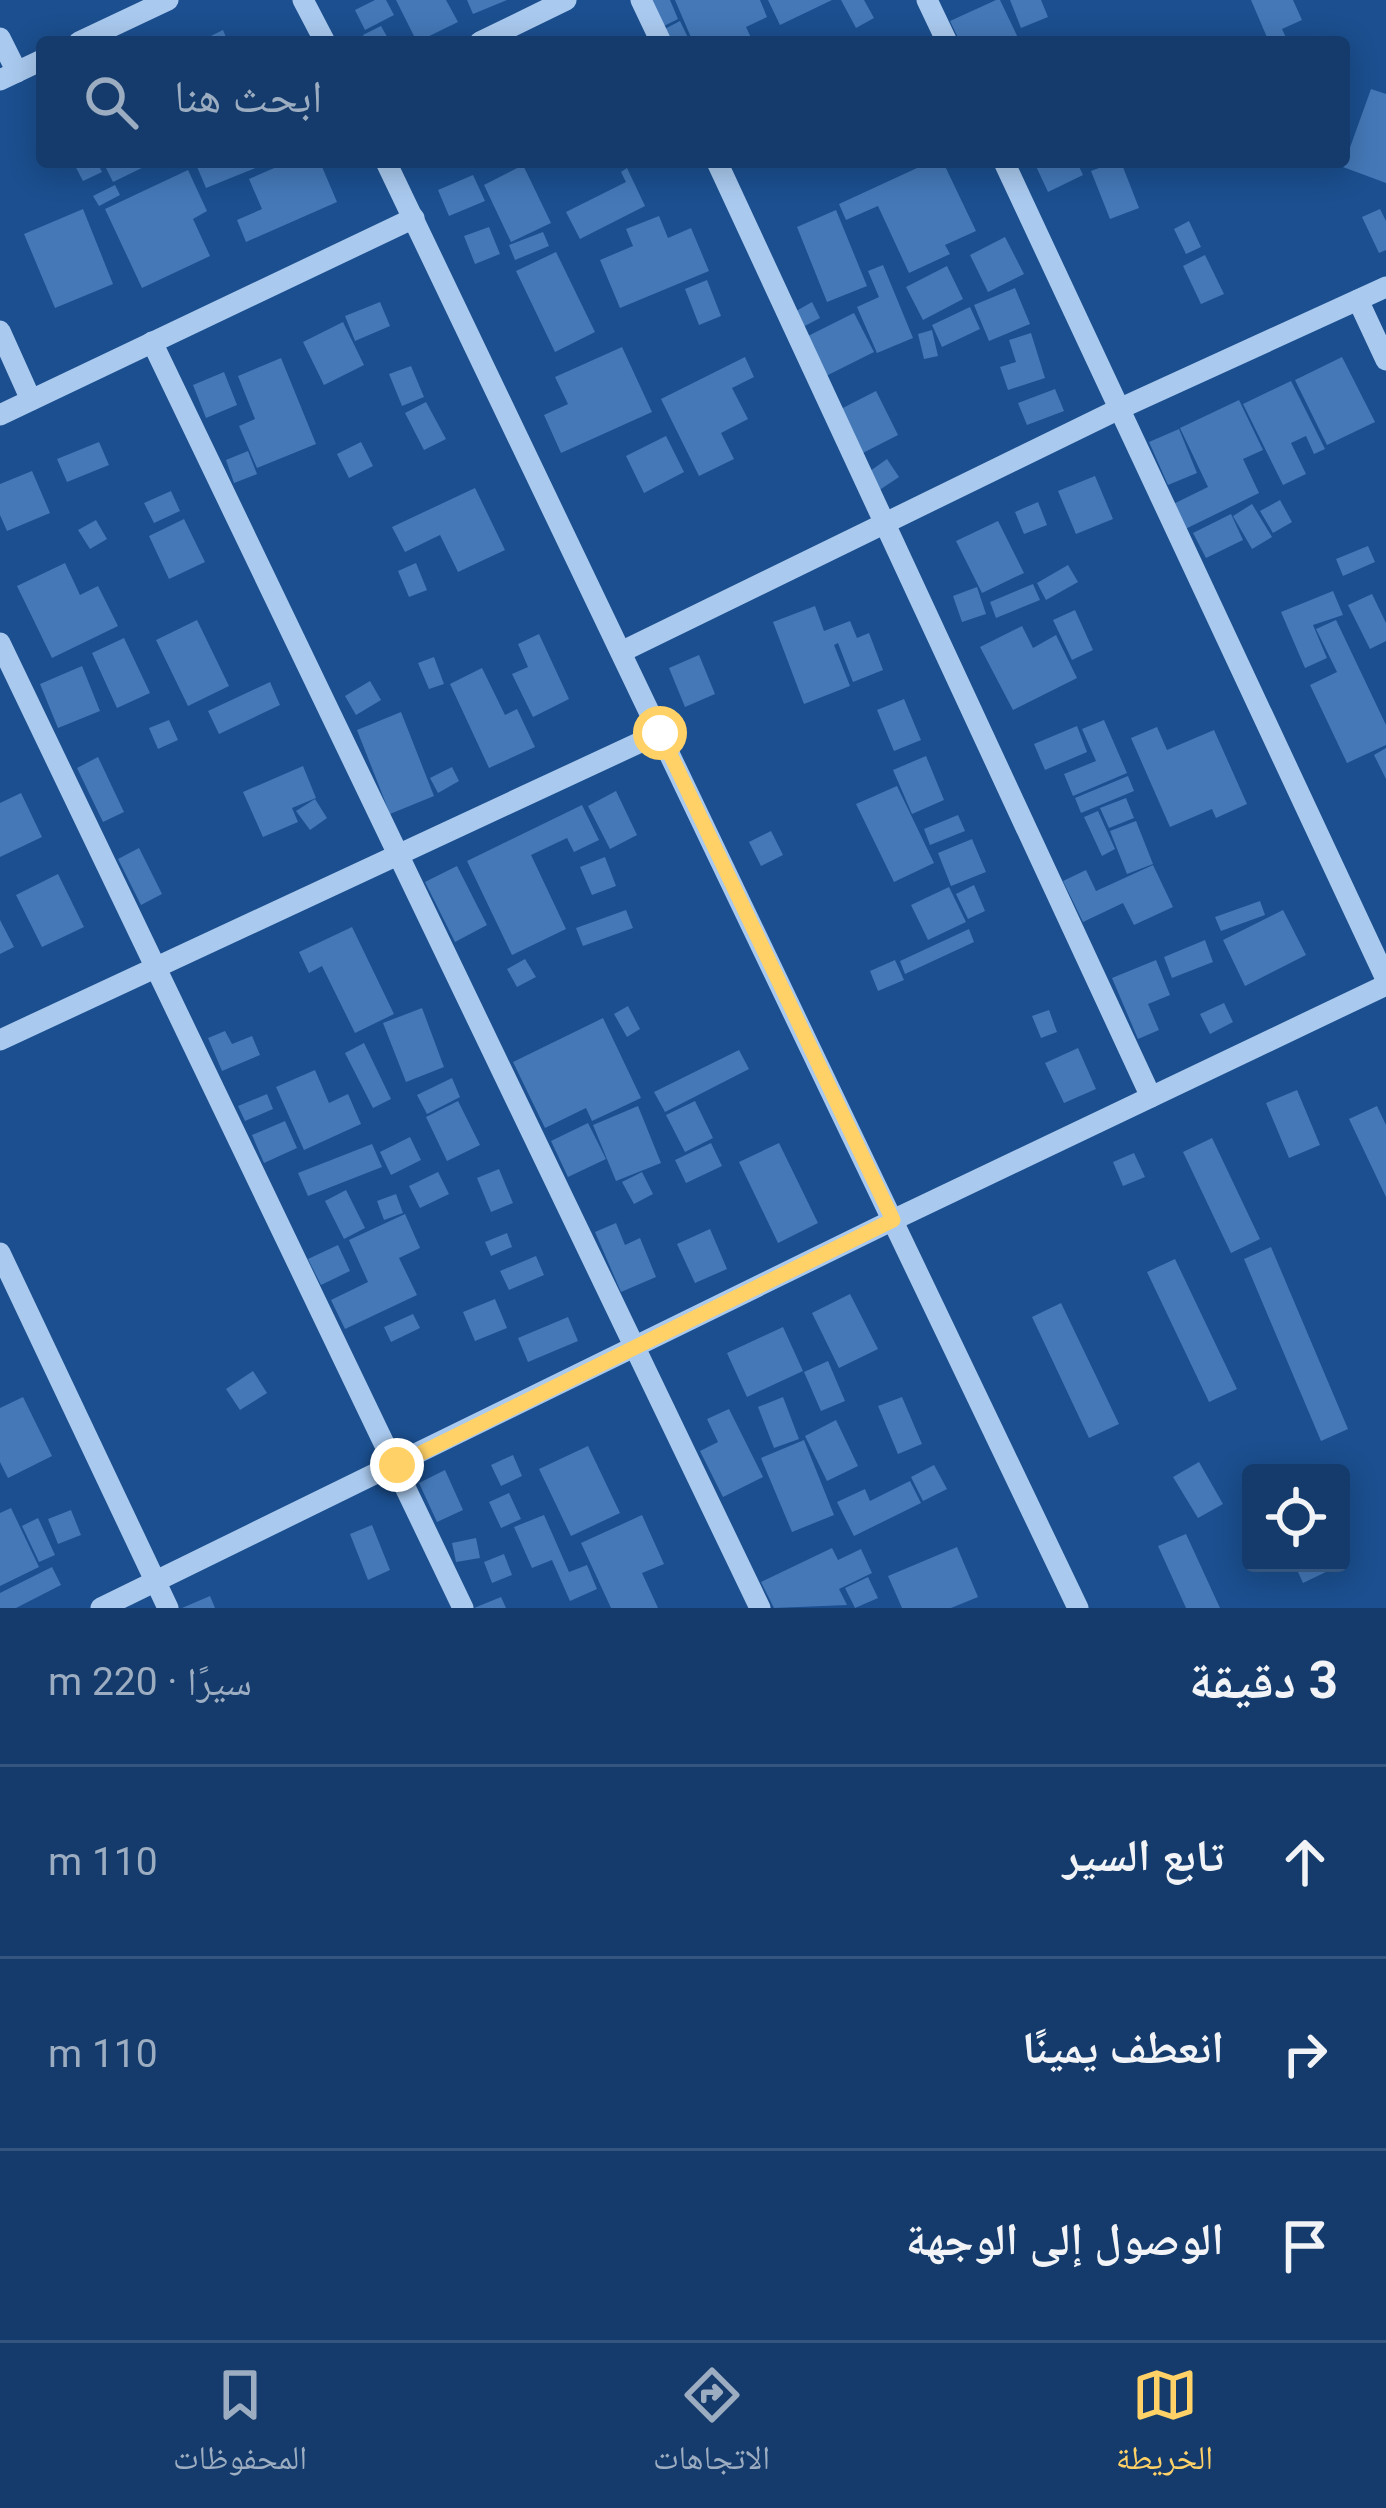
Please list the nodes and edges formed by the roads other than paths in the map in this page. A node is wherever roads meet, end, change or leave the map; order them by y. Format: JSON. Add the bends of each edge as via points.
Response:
{"nodes":[{"id":1,"x":168,"y":0,"type":"edge"},
{"id":2,"x":304,"y":0,"type":"edge"},
{"id":3,"x":566,"y":0,"type":"edge"},
{"id":4,"x":641,"y":0,"type":"edge"},
{"id":5,"x":927,"y":0,"type":"edge"},
{"id":6,"x":93,"y":36,"type":"edge"},
{"id":7,"x":322,"y":36,"type":"edge"},
{"id":8,"x":492,"y":36,"type":"edge"},
{"id":9,"x":658,"y":36,"type":"edge"},
{"id":10,"x":944,"y":36,"type":"edge"},
{"id":11,"x":0,"y":38,"type":"edge"},
{"id":12,"x":36,"y":63,"type":"edge"},
{"id":13,"x":9,"y":76,"type":"edge"},
{"id":14,"x":389,"y":168,"type":"edge"},
{"id":15,"x":720,"y":168,"type":"edge"},
{"id":16,"x":1007,"y":168,"type":"edge"},
{"id":17,"x":414,"y":218,"type":"junction"},
{"id":18,"x":1386,"y":287,"type":"edge"},
{"id":19,"x":1358,"y":300,"type":"junction"},
{"id":20,"x":0,"y":331,"type":"edge"},
{"id":21,"x":152,"y":343,"type":"junction"},
{"id":22,"x":1386,"y":360,"type":"edge"},
{"id":23,"x":31,"y":400,"type":"junction"},
{"id":24,"x":1119,"y":409,"type":"junction"},
{"id":25,"x":0,"y":415,"type":"edge"},
{"id":26,"x":885,"y":524,"type":"junction"},
{"id":27,"x":0,"y":643,"type":"edge"},
{"id":28,"x":621,"y":652,"type":"junction"},
{"id":29,"x":660,"y":733,"type":"junction"},
{"id":30,"x":398,"y":853,"type":"junction"},
{"id":31,"x":155,"y":969,"type":"junction"},
{"id":32,"x":1386,"y":982,"type":"edge"},
{"id":33,"x":0,"y":1040,"type":"edge"},
{"id":34,"x":1151,"y":1097,"type":"junction"},
{"id":35,"x":893,"y":1220,"type":"junction"},
{"id":36,"x":0,"y":1253,"type":"edge"},
{"id":37,"x":637,"y":1346,"type":"junction"},
{"id":38,"x":397,"y":1465,"type":"junction"},
{"id":39,"x":156,"y":1582,"type":"junction"},
{"id":40,"x":101,"y":1608,"type":"edge"},
{"id":41,"x":168,"y":1608,"type":"edge"},
{"id":42,"x":464,"y":1608,"type":"edge"},
{"id":43,"x":760,"y":1608,"type":"edge"},
{"id":44,"x":1078,"y":1608,"type":"edge"}],
"edges":[{"from":1,"to":6,"type":"street"},
{"from":2,"to":7,"type":"street"},
{"from":3,"to":8,"type":"street"},
{"from":4,"to":9,"type":"street"},
{"from":5,"to":10,"type":"street"},
{"from":11,"to":13,"type":"street"},
{"from":12,"to":13,"type":"street"},
{"from":14,"to":17,"type":"street"},
{"from":15,"to":26,"type":"street"},
{"from":16,"to":24,"type":"street"},
{"from":17,"to":21,"type":"street"},
{"from":17,"to":28,"type":"street"},
{"from":18,"to":19,"type":"street"},
{"from":19,"to":22,"type":"street"},
{"from":19,"to":24,"type":"street"},
{"from":20,"to":23,"type":"street"},
{"from":21,"to":23,"type":"street"},
{"from":21,"to":30,"type":"street"},
{"from":23,"to":25,"type":"street"},
{"from":24,"to":26,"type":"street"},
{"from":24,"to":32,"type":"street"},
{"from":26,"to":28,"type":"street"},
{"from":26,"to":34,"type":"street"},
{"from":27,"to":31,"type":"street"},
{"from":28,"to":29,"type":"street"},
{"from":29,"to":30,"type":"street"},
{"from":29,"to":35,"type":"street"},
{"from":30,"to":31,"type":"street"},
{"from":30,"to":37,"type":"street"},
{"from":31,"to":33,"type":"street"},
{"from":31,"to":38,"type":"street"},
{"from":32,"to":34,"type":"street"},
{"from":34,"to":35,"type":"street"},
{"from":35,"to":37,"type":"street"},
{"from":35,"to":44,"type":"street"},
{"from":36,"to":39,"type":"street"},
{"from":37,"to":38,"type":"street"},
{"from":37,"to":43,"type":"street"},
{"from":38,"to":39,"type":"street"},
{"from":38,"to":42,"type":"street"},
{"from":39,"to":40,"type":"street"},
{"from":39,"to":41,"type":"street"}]}
